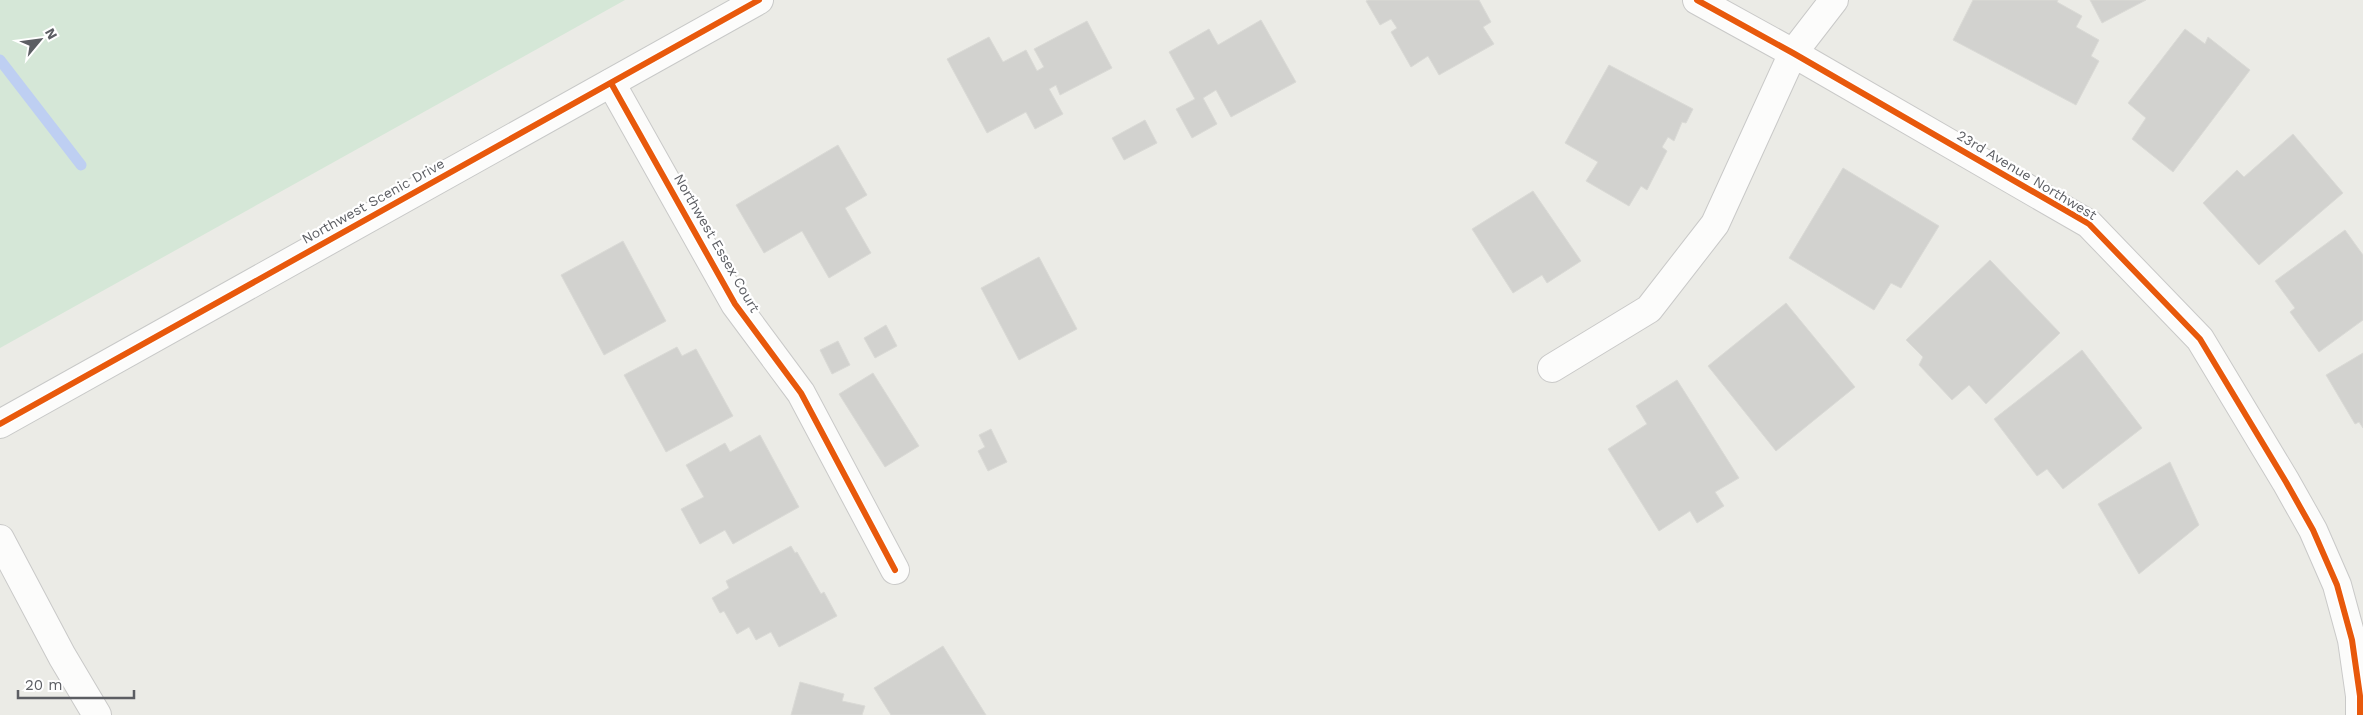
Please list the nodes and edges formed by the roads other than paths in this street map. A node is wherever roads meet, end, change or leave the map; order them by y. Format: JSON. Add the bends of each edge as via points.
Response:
{"nodes":[{"id":1,"x":759,"y":0,"type":"edge"},
{"id":2,"x":1697,"y":0,"type":"edge"},
{"id":3,"x":1834,"y":0,"type":"edge"},
{"id":4,"x":1793,"y":53,"type":"junction"},
{"id":5,"x":611,"y":82,"type":"junction"},
{"id":6,"x":1552,"y":368,"type":"dead end"},
{"id":7,"x":0,"y":424,"type":"edge"},
{"id":8,"x":0,"y":539,"type":"edge"},
{"id":9,"x":895,"y":570,"type":"dead end"},
{"id":10,"x":97,"y":715,"type":"edge"},
{"id":11,"x":2360,"y":715,"type":"edge"}],
"edges":[{"from":1,"to":5,"type":"street","name":"Northwest Scenic Drive"},
{"from":2,"to":4,"type":"street","name":"23rd Avenue Northwest"},
{"from":3,"to":4,"type":"street"},
{"from":4,"to":6,"type":"street","via":[[1715,224],[1649,309]]},
{"from":4,"to":11,"type":"street","name":"23rd Avenue Northwest","via":[[2089,224],[2200,339],[2286,482],[2337,585],[2352,640]]},
{"from":5,"to":7,"type":"street","name":"Northwest Scenic Drive"},
{"from":5,"to":9,"type":"street","name":"Northwest Essex Court","via":[[734,304],[801,393]]},
{"from":8,"to":10,"type":"street"}]}
